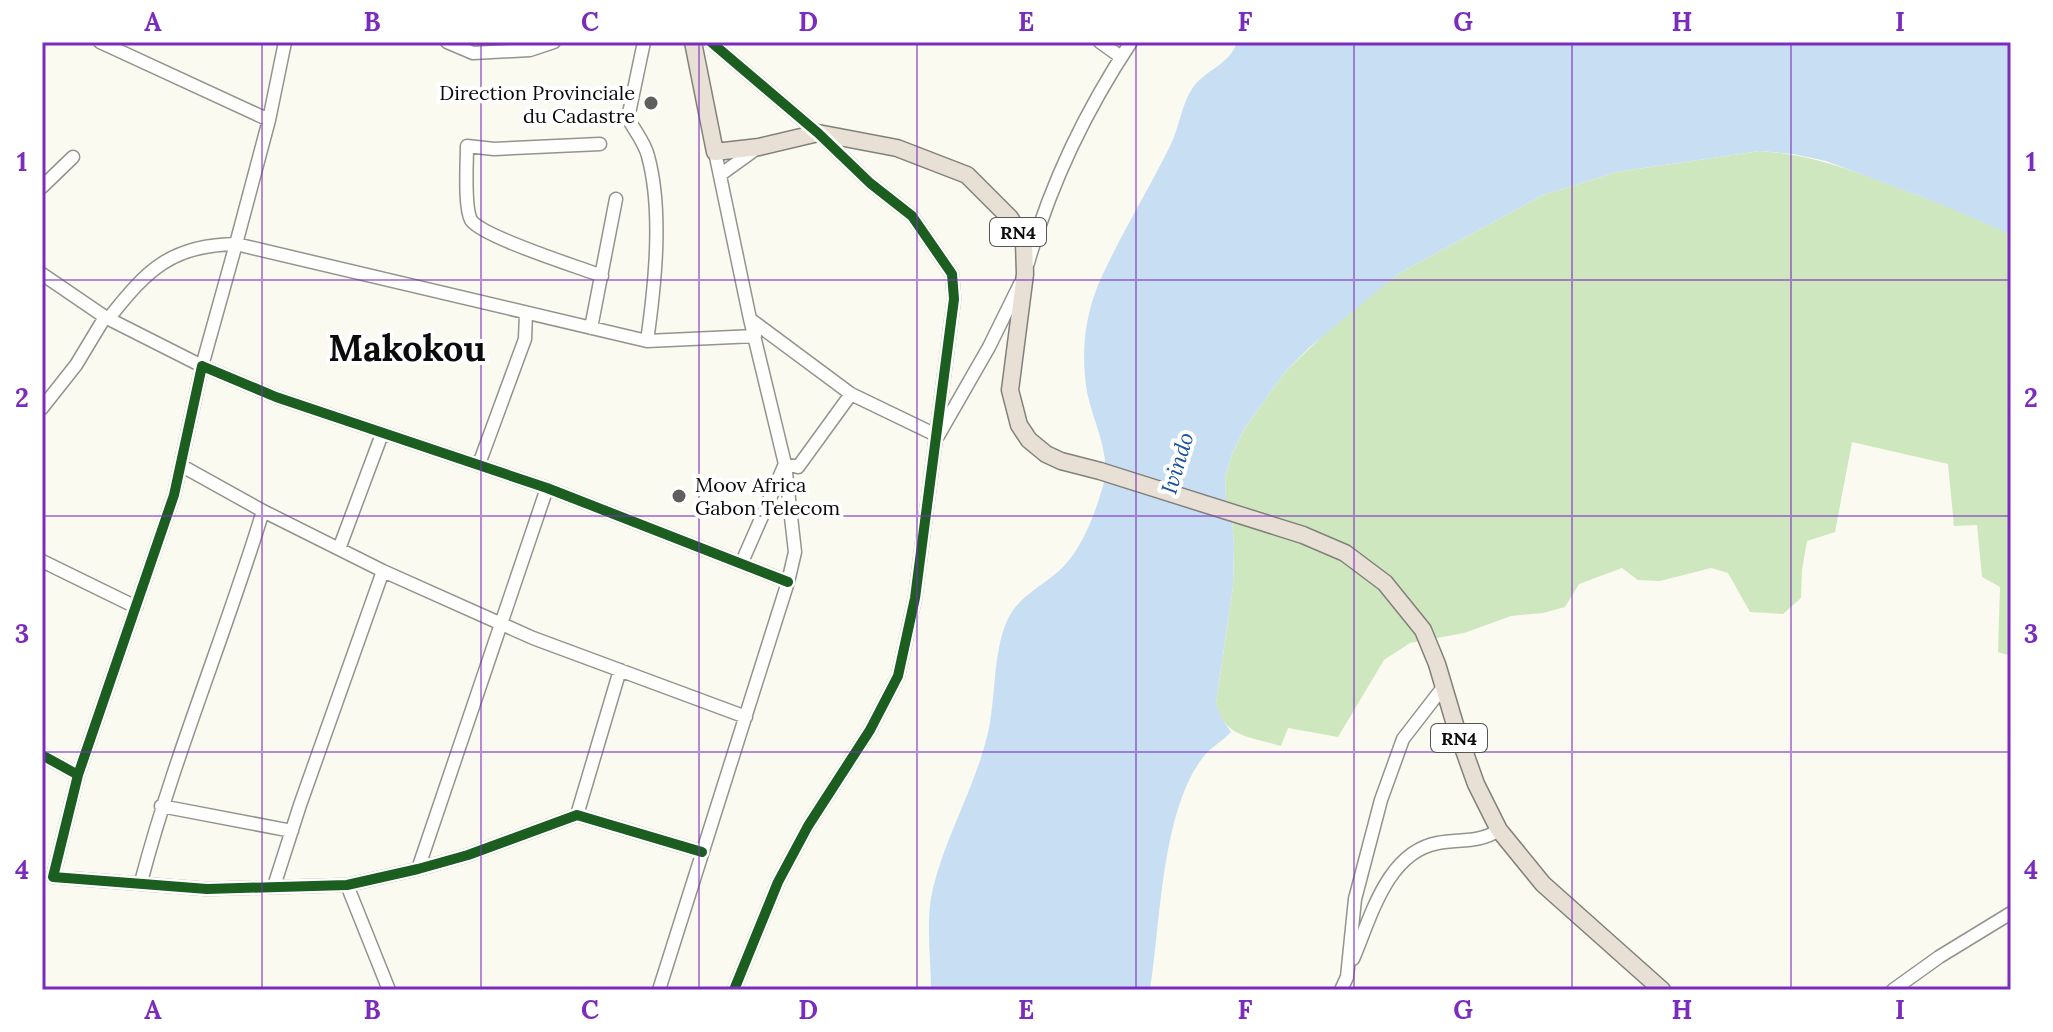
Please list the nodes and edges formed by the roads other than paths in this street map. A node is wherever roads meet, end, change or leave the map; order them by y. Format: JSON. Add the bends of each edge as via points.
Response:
{"nodes":[{"id":1,"x":100,"y":42,"type":"edge"},
{"id":2,"x":285,"y":42,"type":"edge"},
{"id":3,"x":447,"y":42,"type":"edge"},
{"id":4,"x":554,"y":42,"type":"edge"},
{"id":5,"x":644,"y":42,"type":"edge"},
{"id":6,"x":693,"y":42,"type":"edge"},
{"id":7,"x":711,"y":42,"type":"edge"},
{"id":8,"x":1100,"y":42,"type":"edge"},
{"id":9,"x":1131,"y":42,"type":"edge"},
{"id":10,"x":116,"y":46,"type":"edge"},
{"id":11,"x":1121,"y":57,"type":"junction"},
{"id":12,"x":269,"y":120,"type":"junction"},
{"id":13,"x":818,"y":133,"type":"junction"},
{"id":14,"x":600,"y":144,"type":"dead end"},
{"id":15,"x":759,"y":147,"type":"junction"},
{"id":16,"x":715,"y":152,"type":"junction"},
{"id":17,"x":73,"y":157,"type":"dead end"},
{"id":18,"x":720,"y":175,"type":"junction"},
{"id":19,"x":42,"y":187,"type":"edge"},
{"id":20,"x":616,"y":199,"type":"dead end"},
{"id":21,"x":236,"y":244,"type":"junction"},
{"id":22,"x":42,"y":274,"type":"edge"},
{"id":23,"x":1025,"y":274,"type":"junction"},
{"id":24,"x":602,"y":276,"type":"junction"},
{"id":25,"x":526,"y":313,"type":"junction"},
{"id":26,"x":107,"y":318,"type":"junction"},
{"id":27,"x":750,"y":319,"type":"junction"},
{"id":28,"x":591,"y":328,"type":"junction"},
{"id":29,"x":755,"y":336,"type":"junction"},
{"id":30,"x":647,"y":341,"type":"junction"},
{"id":31,"x":202,"y":366,"type":"junction"},
{"id":32,"x":851,"y":394,"type":"junction"},
{"id":33,"x":42,"y":408,"type":"edge"},
{"id":34,"x":382,"y":434,"type":"junction"},
{"id":35,"x":938,"y":436,"type":"junction"},
{"id":36,"x":479,"y":464,"type":"junction"},
{"id":37,"x":785,"y":464,"type":"junction"},
{"id":38,"x":182,"y":466,"type":"junction"},
{"id":39,"x":547,"y":488,"type":"junction"},
{"id":40,"x":263,"y":511,"type":"junction"},
{"id":41,"x":339,"y":549,"type":"junction"},
{"id":42,"x":42,"y":561,"type":"edge"},
{"id":43,"x":742,"y":562,"type":"junction"},
{"id":44,"x":383,"y":571,"type":"junction"},
{"id":45,"x":788,"y":582,"type":"junction"},
{"id":46,"x":136,"y":607,"type":"junction"},
{"id":47,"x":501,"y":624,"type":"junction"},
{"id":48,"x":620,"y":670,"type":"junction"},
{"id":49,"x":1444,"y":686,"type":"junction"},
{"id":50,"x":746,"y":717,"type":"junction"},
{"id":51,"x":42,"y":755,"type":"edge"},
{"id":52,"x":78,"y":775,"type":"junction"},
{"id":53,"x":161,"y":806,"type":"junction"},
{"id":54,"x":577,"y":815,"type":"junction"},
{"id":55,"x":1499,"y":830,"type":"junction"},
{"id":56,"x":292,"y":831,"type":"junction"},
{"id":57,"x":702,"y":852,"type":"junction"},
{"id":58,"x":418,"y":869,"type":"junction"},
{"id":59,"x":48,"y":877,"type":"edge"},
{"id":60,"x":141,"y":882,"type":"junction"},
{"id":61,"x":347,"y":885,"type":"junction"},
{"id":62,"x":274,"y":886,"type":"junction"},
{"id":63,"x":2011,"y":913,"type":"edge"},
{"id":64,"x":1347,"y":977,"type":"junction"},
{"id":65,"x":389,"y":990,"type":"edge"},
{"id":66,"x":659,"y":990,"type":"edge"},
{"id":67,"x":734,"y":990,"type":"edge"},
{"id":68,"x":1341,"y":990,"type":"edge"},
{"id":69,"x":1662,"y":990,"type":"edge"},
{"id":70,"x":1893,"y":990,"type":"edge"}],
"edges":[{"from":1,"to":10,"type":"street"},
{"from":2,"to":12,"type":"street"},
{"from":3,"to":4,"type":"street","via":[[473,53],[530,50]]},
{"from":5,"to":30,"type":"street","via":[[628,118],[648,155],[655,207],[655,284]]},
{"from":6,"to":16,"type":"highway"},
{"from":7,"to":13,"type":"street"},
{"from":8,"to":11,"type":"street"},
{"from":9,"to":11,"type":"street"},
{"from":10,"to":12,"type":"street"},
{"from":11,"to":23,"type":"street","via":[[1052,189]]},
{"from":12,"to":21,"type":"street"},
{"from":13,"to":15,"type":"highway","number":"RN4"},
{"from":13,"to":23,"type":"highway","number":"RN4","via":[[897,148],[967,175],[1010,218],[1024,241]]},
{"from":13,"to":35,"type":"street","via":[[912,216],[952,274],[954,299]]},
{"from":14,"to":24,"type":"street","via":[[467,146],[466,181],[470,218],[476,224]]},
{"from":15,"to":16,"type":"highway","number":"RN4"},
{"from":15,"to":18,"type":"street"},
{"from":16,"to":18,"type":"street"},
{"from":17,"to":19,"type":"street"},
{"from":18,"to":27,"type":"street"},
{"from":20,"to":24,"type":"street"},
{"from":21,"to":25,"type":"street"},
{"from":21,"to":26,"type":"street","via":[[179,253],[153,269]]},
{"from":21,"to":31,"type":"street"},
{"from":22,"to":26,"type":"street"},
{"from":23,"to":35,"type":"street"},
{"from":23,"to":49,"type":"highway","number":"RN4","via":[[1010,390],[1019,425],[1029,440],[1061,461],[1246,515],[1345,553],[1385,583],[1423,630]]},
{"from":24,"to":28,"type":"street"},
{"from":25,"to":28,"type":"street"},
{"from":25,"to":36,"type":"street","via":[[525,339]]},
{"from":26,"to":31,"type":"street"},
{"from":26,"to":33,"type":"street"},
{"from":27,"to":29,"type":"street"},
{"from":27,"to":32,"type":"street"},
{"from":28,"to":30,"type":"street"},
{"from":29,"to":30,"type":"street"},
{"from":29,"to":37,"type":"street"},
{"from":31,"to":34,"type":"street"},
{"from":31,"to":38,"type":"street"},
{"from":32,"to":35,"type":"street"},
{"from":32,"to":37,"type":"street","via":[[798,467]]},
{"from":34,"to":36,"type":"street"},
{"from":34,"to":41,"type":"street"},
{"from":35,"to":67,"type":"street","via":[[898,676],[778,882]]},
{"from":36,"to":39,"type":"street"},
{"from":37,"to":43,"type":"street"},
{"from":37,"to":45,"type":"street","via":[[795,552]]},
{"from":38,"to":40,"type":"street"},
{"from":38,"to":46,"type":"street"},
{"from":39,"to":43,"type":"street"},
{"from":39,"to":47,"type":"street"},
{"from":40,"to":41,"type":"street"},
{"from":40,"to":53,"type":"street"},
{"from":41,"to":44,"type":"street"},
{"from":42,"to":46,"type":"street"},
{"from":43,"to":45,"type":"street"},
{"from":44,"to":47,"type":"street"},
{"from":44,"to":56,"type":"street"},
{"from":45,"to":50,"type":"street"},
{"from":46,"to":52,"type":"street"},
{"from":47,"to":48,"type":"street"},
{"from":47,"to":58,"type":"street"},
{"from":48,"to":50,"type":"street"},
{"from":48,"to":54,"type":"street"},
{"from":49,"to":55,"type":"highway","number":"RN4","via":[[1471,771]]},
{"from":49,"to":64,"type":"street","via":[[1403,739],[1381,800],[1355,899]]},
{"from":50,"to":57,"type":"street"},
{"from":51,"to":52,"type":"street"},
{"from":52,"to":59,"type":"street"},
{"from":53,"to":56,"type":"street"},
{"from":53,"to":60,"type":"street"},
{"from":54,"to":57,"type":"street"},
{"from":54,"to":58,"type":"street"},
{"from":55,"to":64,"type":"street","via":[[1474,841],[1438,843],[1405,857],[1385,885]]},
{"from":55,"to":69,"type":"highway","number":"RN4","via":[[1543,884]]},
{"from":56,"to":62,"type":"street"},
{"from":57,"to":66,"type":"street"},
{"from":58,"to":61,"type":"street"},
{"from":59,"to":60,"type":"street"},
{"from":60,"to":62,"type":"street","via":[[207,889]]},
{"from":61,"to":62,"type":"street"},
{"from":61,"to":65,"type":"street"},
{"from":63,"to":70,"type":"street"},
{"from":64,"to":68,"type":"street"}]}
